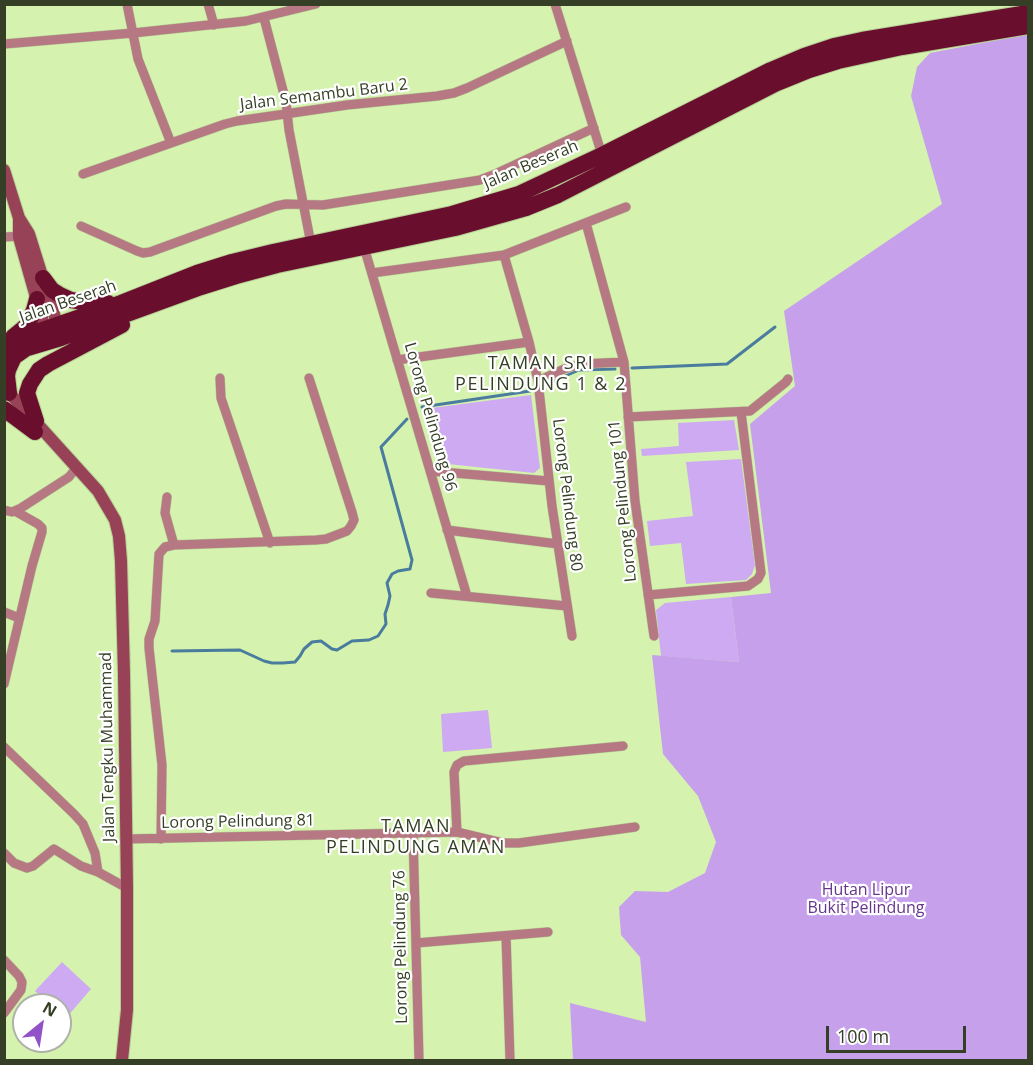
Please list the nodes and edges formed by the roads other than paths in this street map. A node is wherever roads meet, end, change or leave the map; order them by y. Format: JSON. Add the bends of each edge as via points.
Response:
{"nodes":[{"id":1,"x":127,"y":4,"type":"edge"},
{"id":2,"x":208,"y":4,"type":"edge"},
{"id":3,"x":316,"y":4,"type":"edge"},
{"id":4,"x":555,"y":4,"type":"edge"},
{"id":5,"x":305,"y":6,"type":"edge"},
{"id":6,"x":1029,"y":13,"type":"edge"},
{"id":7,"x":264,"y":18,"type":"junction"},
{"id":8,"x":214,"y":25,"type":"junction"},
{"id":9,"x":1029,"y":26,"type":"edge"},
{"id":10,"x":133,"y":33,"type":"junction"},
{"id":11,"x":567,"y":41,"type":"junction"},
{"id":12,"x":4,"y":44,"type":"edge"},
{"id":13,"x":287,"y":114,"type":"junction"},
{"id":14,"x":594,"y":128,"type":"junction"},
{"id":15,"x":171,"y":143,"type":"junction"},
{"id":16,"x":602,"y":155,"type":"junction"},
{"id":17,"x":4,"y":170,"type":"edge"},
{"id":18,"x":83,"y":174,"type":"dead end"},
{"id":19,"x":303,"y":205,"type":"junction"},
{"id":20,"x":626,"y":207,"type":"dead end"},
{"id":21,"x":586,"y":223,"type":"junction"},
{"id":22,"x":81,"y":226,"type":"dead end"},
{"id":23,"x":24,"y":236,"type":"junction"},
{"id":24,"x":4,"y":237,"type":"edge"},
{"id":25,"x":311,"y":244,"type":"junction"},
{"id":26,"x":364,"y":247,"type":"junction"},
{"id":27,"x":504,"y":255,"type":"junction"},
{"id":28,"x":372,"y":273,"type":"junction"},
{"id":29,"x":236,"y":276,"type":"junction"},
{"id":30,"x":42,"y":278,"type":"junction"},
{"id":31,"x":37,"y":299,"type":"junction"},
{"id":32,"x":121,"y":303,"type":"junction"},
{"id":33,"x":53,"y":333,"type":"junction"},
{"id":34,"x":529,"y":342,"type":"junction"},
{"id":35,"x":5,"y":343,"type":"edge"},
{"id":36,"x":24,"y":349,"type":"junction"},
{"id":37,"x":4,"y":355,"type":"edge"},
{"id":38,"x":398,"y":360,"type":"junction"},
{"id":39,"x":624,"y":362,"type":"junction"},
{"id":40,"x":220,"y":378,"type":"dead end"},
{"id":41,"x":309,"y":378,"type":"dead end"},
{"id":42,"x":788,"y":379,"type":"dead end"},
{"id":43,"x":538,"y":381,"type":"junction"},
{"id":44,"x":6,"y":398,"type":"edge"},
{"id":45,"x":741,"y":412,"type":"junction"},
{"id":46,"x":628,"y":417,"type":"junction"},
{"id":47,"x":36,"y":427,"type":"junction"},
{"id":48,"x":77,"y":467,"type":"junction"},
{"id":49,"x":430,"y":471,"type":"junction"},
{"id":50,"x":549,"y":481,"type":"junction"},
{"id":51,"x":167,"y":497,"type":"dead end"},
{"id":52,"x":4,"y":510,"type":"edge"},
{"id":53,"x":15,"y":511,"type":"junction"},
{"id":54,"x":447,"y":530,"type":"junction"},
{"id":55,"x":270,"y":543,"type":"junction"},
{"id":56,"x":558,"y":544,"type":"junction"},
{"id":57,"x":174,"y":545,"type":"junction"},
{"id":58,"x":431,"y":593,"type":"dead end"},
{"id":59,"x":648,"y":595,"type":"junction"},
{"id":60,"x":467,"y":596,"type":"junction"},
{"id":61,"x":567,"y":606,"type":"junction"},
{"id":62,"x":4,"y":612,"type":"edge"},
{"id":63,"x":19,"y":618,"type":"junction"},
{"id":64,"x":572,"y":636,"type":"dead end"},
{"id":65,"x":654,"y":636,"type":"dead end"},
{"id":66,"x":4,"y":684,"type":"edge"},
{"id":67,"x":623,"y":746,"type":"dead end"},
{"id":68,"x":4,"y":747,"type":"edge"},
{"id":69,"x":635,"y":827,"type":"dead end"},
{"id":70,"x":457,"y":832,"type":"junction"},
{"id":71,"x":413,"y":833,"type":"junction"},
{"id":72,"x":126,"y":839,"type":"junction"},
{"id":73,"x":161,"y":839,"type":"junction"},
{"id":74,"x":4,"y":853,"type":"edge"},
{"id":75,"x":98,"y":872,"type":"junction"},
{"id":76,"x":127,"y":888,"type":"junction"},
{"id":77,"x":548,"y":932,"type":"dead end"},
{"id":78,"x":506,"y":936,"type":"junction"},
{"id":79,"x":416,"y":943,"type":"junction"},
{"id":80,"x":4,"y":960,"type":"edge"},
{"id":81,"x":4,"y":1013,"type":"edge"},
{"id":82,"x":122,"y":1060,"type":"edge"},
{"id":83,"x":419,"y":1060,"type":"edge"},
{"id":84,"x":510,"y":1060,"type":"edge"}],
"edges":[{"from":1,"to":10,"type":"street"},
{"from":2,"to":8,"type":"street"},
{"from":3,"to":5,"type":"street"},
{"from":4,"to":11,"type":"street"},
{"from":5,"to":7,"type":"street"},
{"from":6,"to":16,"type":"highway","name":"Jalan Beserah","via":[[824,49],[771,70]]},
{"from":7,"to":8,"type":"street"},
{"from":7,"to":13,"type":"street"},
{"from":8,"to":10,"type":"street"},
{"from":9,"to":26,"type":"highway","name":"Jalan Beserah","via":[[873,53],[809,70],[526,208]]},
{"from":10,"to":12,"type":"street"},
{"from":10,"to":15,"type":"street","via":[[138,59]]},
{"from":11,"to":13,"type":"street","name":"Jalan Semambu Baru 2","via":[[454,93]]},
{"from":11,"to":14,"type":"street"},
{"from":13,"to":15,"type":"street","name":"Jalan Semambu Baru 2","via":[[225,124]]},
{"from":13,"to":19,"type":"street"},
{"from":14,"to":16,"type":"street"},
{"from":14,"to":19,"type":"street","via":[[480,180]]},
{"from":15,"to":18,"type":"street","name":"Jalan Semambu Baru 2"},
{"from":16,"to":25,"type":"highway","name":"Jalan Beserah","via":[[519,194],[442,217]]},
{"from":17,"to":23,"type":"main road"},
{"from":19,"to":22,"type":"street","via":[[276,206],[143,253]]},
{"from":19,"to":25,"type":"street"},
{"from":20,"to":21,"type":"street"},
{"from":21,"to":27,"type":"street"},
{"from":21,"to":39,"type":"street","name":"Lorong Pelindung 101"},
{"from":23,"to":24,"type":"street"},
{"from":23,"to":30,"type":"main road"},
{"from":23,"to":31,"type":"main road"},
{"from":25,"to":32,"type":"highway","name":"Jalan Beserah","via":[[232,262]]},
{"from":26,"to":28,"type":"street","name":"Lorong Pelindung 96"},
{"from":26,"to":29,"type":"highway","name":"Jalan Beserah"},
{"from":27,"to":28,"type":"street"},
{"from":27,"to":34,"type":"street","name":"Lorong Pelindung 80"},
{"from":28,"to":38,"type":"street","name":"Lorong Pelindung 96"},
{"from":29,"to":33,"type":"highway","name":"Jalan Beserah"},
{"from":29,"to":47,"type":"highway","via":[[127,323],[48,364],[33,377],[27,393]]},
{"from":30,"to":32,"type":"highway","via":[[52,290],[71,300]]},
{"from":30,"to":33,"type":"main road"},
{"from":31,"to":33,"type":"main road"},
{"from":31,"to":35,"type":"highway","via":[[24,328]]},
{"from":32,"to":33,"type":"highway","name":"Jalan Beserah"},
{"from":33,"to":35,"type":"highway","name":"Jalan Beserah"},
{"from":33,"to":36,"type":"highway","name":"Jalan Beserah"},
{"from":34,"to":38,"type":"street"},
{"from":34,"to":43,"type":"street","name":"Lorong Pelindung 80"},
{"from":36,"to":37,"type":"highway","name":"Jalan Beserah"},
{"from":36,"to":44,"type":"highway","via":[[8,370]]},
{"from":38,"to":49,"type":"street","name":"Lorong Pelindung 96"},
{"from":39,"to":43,"type":"street","via":[[581,364]]},
{"from":39,"to":46,"type":"street","name":"Lorong Pelindung 101"},
{"from":40,"to":55,"type":"street","via":[[221,398]]},
{"from":41,"to":55,"type":"street","via":[[354,520],[347,531],[326,539]]},
{"from":42,"to":45,"type":"street","via":[[750,411]]},
{"from":43,"to":50,"type":"street","name":"Lorong Pelindung 80"},
{"from":44,"to":47,"type":"highway"},
{"from":45,"to":46,"type":"street"},
{"from":45,"to":59,"type":"street","via":[[761,573],[758,579],[748,586]]},
{"from":46,"to":59,"type":"street","name":"Lorong Pelindung 101"},
{"from":47,"to":48,"type":"main road","name":"Jalan Tengku Muhammad"},
{"from":48,"to":53,"type":"street","via":[[69,477]]},
{"from":48,"to":72,"type":"main road","name":"Jalan Tengku Muhammad","via":[[108,506],[119,536]]},
{"from":49,"to":50,"type":"street"},
{"from":49,"to":54,"type":"street","name":"Lorong Pelindung 96"},
{"from":50,"to":56,"type":"street","name":"Lorong Pelindung 80"},
{"from":51,"to":57,"type":"street","via":[[165,513]]},
{"from":52,"to":53,"type":"street"},
{"from":53,"to":63,"type":"street","via":[[42,528]]},
{"from":54,"to":56,"type":"street"},
{"from":54,"to":60,"type":"street","name":"Lorong Pelindung 96"},
{"from":55,"to":57,"type":"street"},
{"from":56,"to":61,"type":"street","name":"Lorong Pelindung 80"},
{"from":57,"to":73,"type":"street","via":[[159,554],[155,621],[149,639],[162,765]]},
{"from":58,"to":60,"type":"street"},
{"from":59,"to":65,"type":"street","name":"Lorong Pelindung 101"},
{"from":60,"to":61,"type":"street"},
{"from":61,"to":64,"type":"street","name":"Lorong Pelindung 80"},
{"from":62,"to":63,"type":"street"},
{"from":63,"to":66,"type":"street"},
{"from":67,"to":70,"type":"street","via":[[464,761],[454,772]]},
{"from":68,"to":75,"type":"street","via":[[83,824]]},
{"from":69,"to":70,"type":"street","name":"Lorong Pelindung 81","via":[[519,843]]},
{"from":70,"to":71,"type":"street","name":"Lorong Pelindung 81"},
{"from":71,"to":73,"type":"street","name":"Lorong Pelindung 81"},
{"from":71,"to":79,"type":"street","name":"Lorong Pelindung 76"},
{"from":72,"to":73,"type":"street","name":"Lorong Pelindung 81"},
{"from":72,"to":76,"type":"main road","name":"Jalan Tengku Muhammad"},
{"from":74,"to":75,"type":"street","via":[[27,868],[54,849]]},
{"from":75,"to":76,"type":"street"},
{"from":76,"to":82,"type":"main road","name":"Jalan Tengku Muhammad","via":[[127,1010]]},
{"from":77,"to":78,"type":"street"},
{"from":78,"to":79,"type":"street"},
{"from":78,"to":84,"type":"street"},
{"from":79,"to":83,"type":"street","name":"Lorong Pelindung 76"},
{"from":80,"to":81,"type":"street","via":[[22,982],[16,999]]}]}
